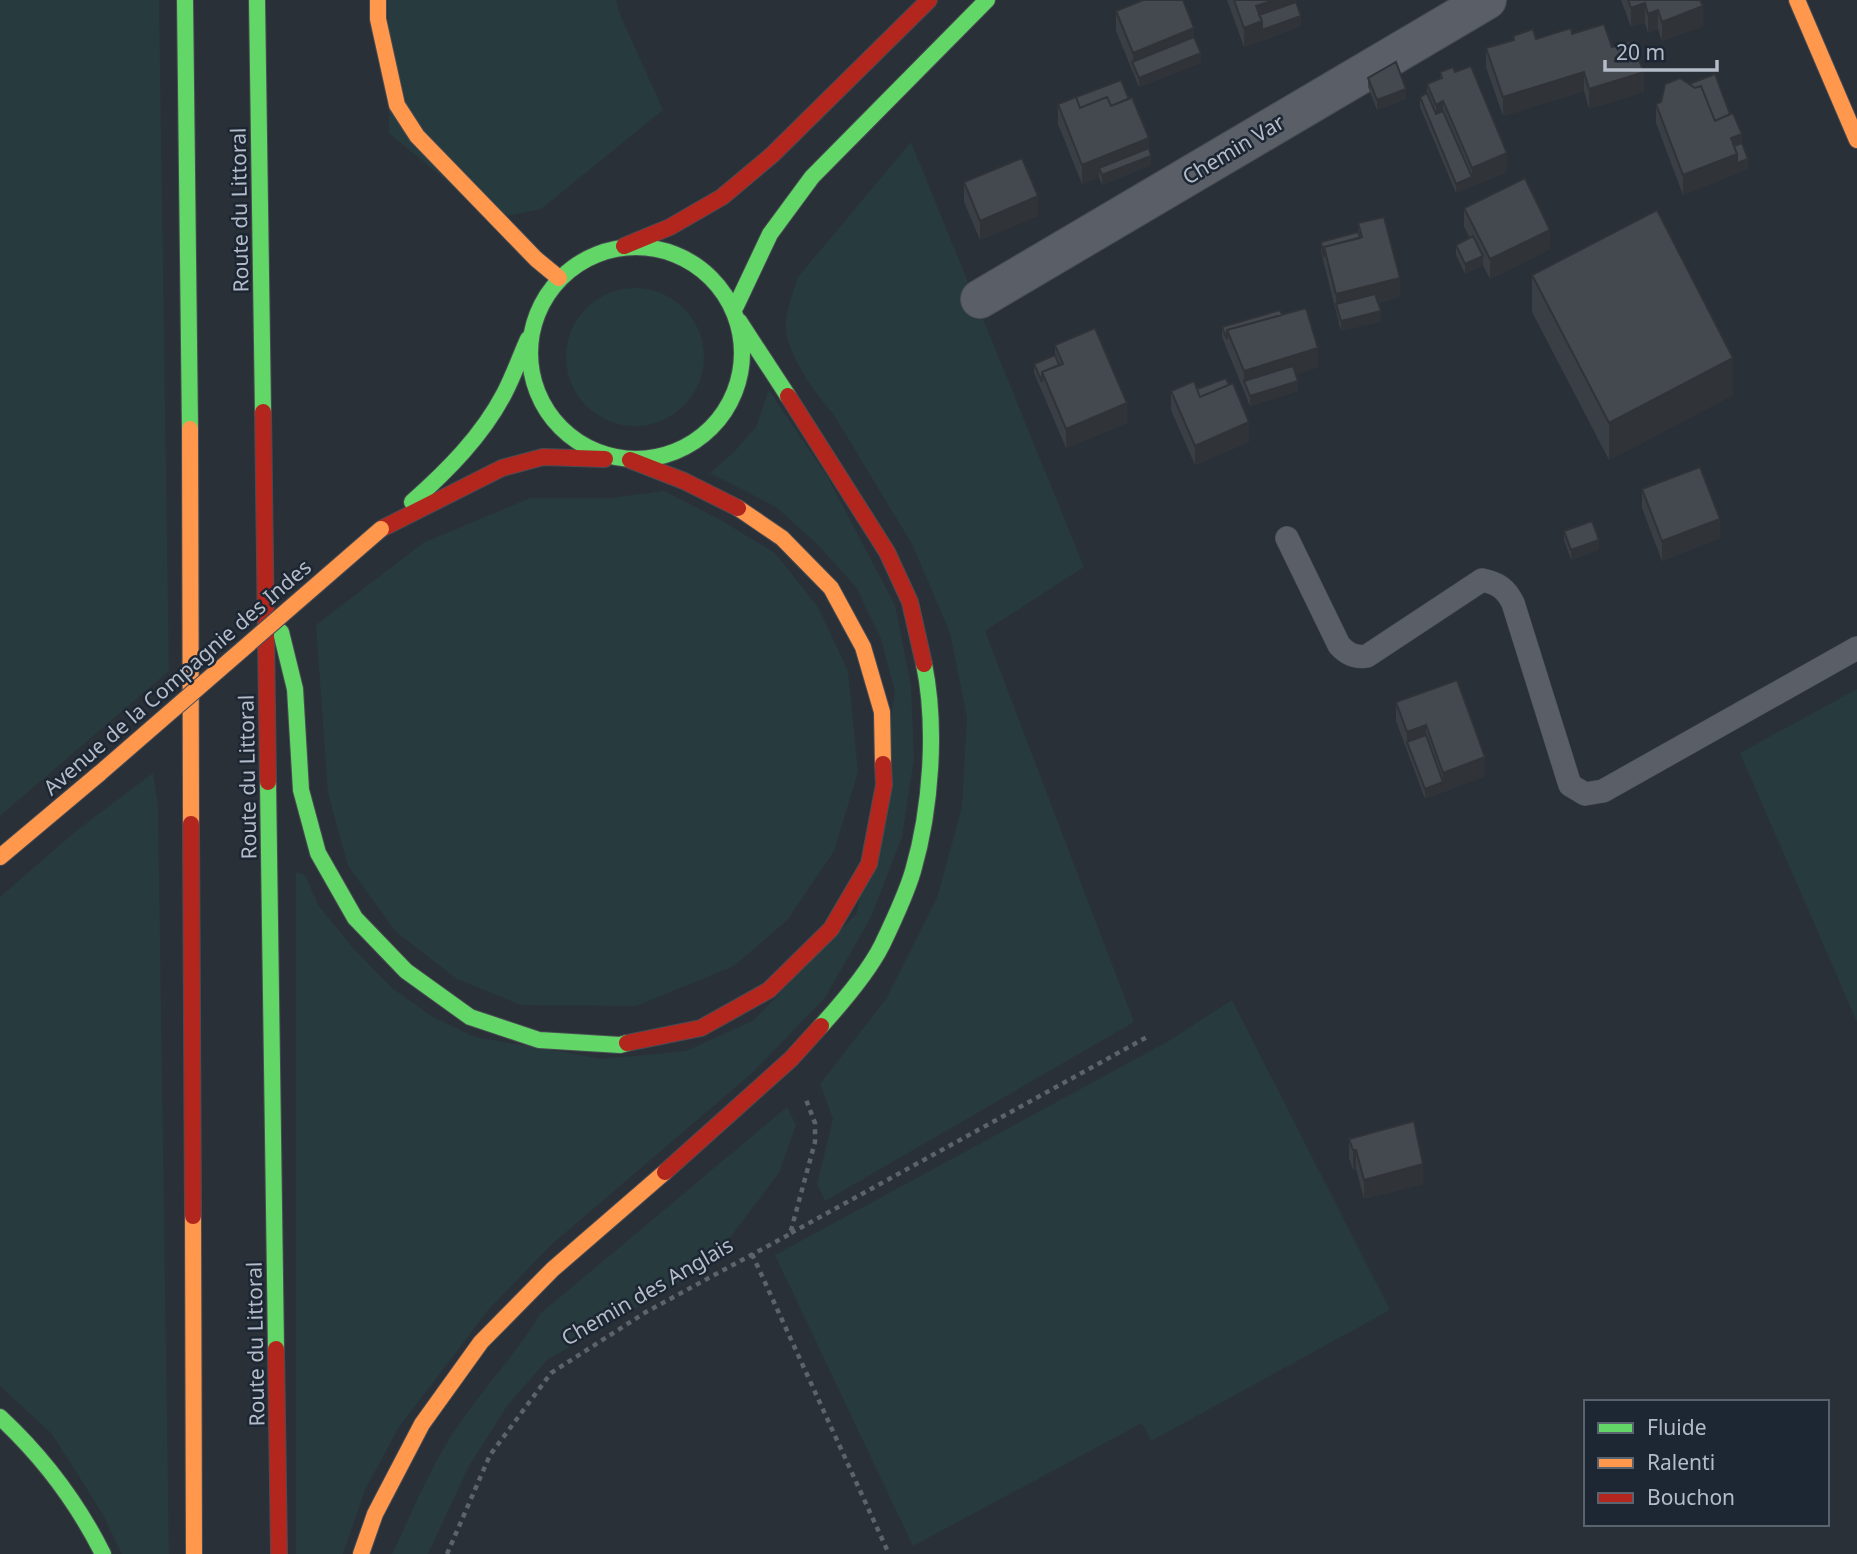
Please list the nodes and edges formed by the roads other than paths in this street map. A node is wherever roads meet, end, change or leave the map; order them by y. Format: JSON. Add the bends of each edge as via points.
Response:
{"nodes":[{"id":1,"x":185,"y":0,"type":"edge"},
{"id":2,"x":257,"y":0,"type":"edge"},
{"id":3,"x":378,"y":0,"type":"edge"},
{"id":4,"x":929,"y":0,"type":"edge"},
{"id":5,"x":987,"y":0,"type":"edge"},
{"id":6,"x":1487,"y":0,"type":"edge"},
{"id":7,"x":1797,"y":0,"type":"edge"},
{"id":8,"x":1857,"y":140,"type":"edge"},
{"id":9,"x":622,"y":247,"type":"junction"},
{"id":10,"x":559,"y":278,"type":"junction"},
{"id":11,"x":980,"y":299,"type":"dead end"},
{"id":12,"x":737,"y":313,"type":"junction"},
{"id":13,"x":535,"y":324,"type":"junction"},
{"id":14,"x":630,"y":460,"type":"junction"},
{"id":15,"x":381,"y":529,"type":"junction"},
{"id":16,"x":1287,"y":538,"type":"dead end"},
{"id":17,"x":264,"y":566,"type":"junction"},
{"id":18,"x":1857,"y":648,"type":"edge"},
{"id":19,"x":0,"y":857,"type":"edge"},
{"id":20,"x":0,"y":1417,"type":"edge"},
{"id":21,"x":103,"y":1554,"type":"edge"},
{"id":22,"x":194,"y":1554,"type":"edge"},
{"id":23,"x":279,"y":1554,"type":"edge"},
{"id":24,"x":361,"y":1554,"type":"edge"}],
"edges":[{"from":1,"to":22,"type":"main road"},
{"from":2,"to":17,"type":"main road","name":"Route du Littoral"},
{"from":3,"to":10,"type":"main road","via":[[397,105],[417,136]]},
{"from":4,"to":9,"type":"main road","via":[[772,155],[715,201],[670,228]]},
{"from":5,"to":12,"type":"main road","via":[[812,177],[770,233]]},
{"from":6,"to":11,"type":"street","name":"Chemin Var"},
{"from":7,"to":8,"type":"main road"},
{"from":9,"to":10,"type":"main road","via":[[591,257]]},
{"from":9,"to":12,"type":"main road","via":[[656,248],[687,259],[713,278]]},
{"from":10,"to":13,"type":"main road","via":[[543,301]]},
{"from":12,"to":14,"type":"main road","via":[[743,337],[742,370],[732,401],[714,426],[690,446],[661,457]]},
{"from":12,"to":24,"type":"main road","via":[[887,552],[910,603],[925,669],[930,726],[928,793],[913,872],[881,947],[838,1007],[791,1059],[553,1269],[481,1342],[422,1424],[375,1514]]},
{"from":13,"to":14,"type":"main road","via":[[530,361],[536,391],[551,418],[573,439],[600,454]]},
{"from":13,"to":15,"type":"main road","name":"Avenue de la Compagnie des Indes","via":[[503,396],[477,432],[430,485]]},
{"from":14,"to":15,"type":"main road","name":"Avenue de la Compagnie des Indes","via":[[543,457],[502,468]]},
{"from":14,"to":17,"type":"main road","via":[[730,503],[782,538],[831,588],[863,647],[882,712],[884,785],[869,864],[831,929],[769,990],[701,1028],[620,1045],[538,1040],[470,1017],[406,971],[355,918],[318,853],[301,790],[295,689]]},
{"from":15,"to":19,"type":"main road","name":"Avenue de la Compagnie des Indes","bridge":true},
{"from":16,"to":18,"type":"lane","via":[[1339,645],[1359,657],[1482,580],[1501,586],[1513,603],[1570,785],[1585,794],[1603,792]]},
{"from":17,"to":23,"type":"main road","name":"Route du Littoral"},
{"from":20,"to":21,"type":"main road","via":[[58,1479]]}]}
